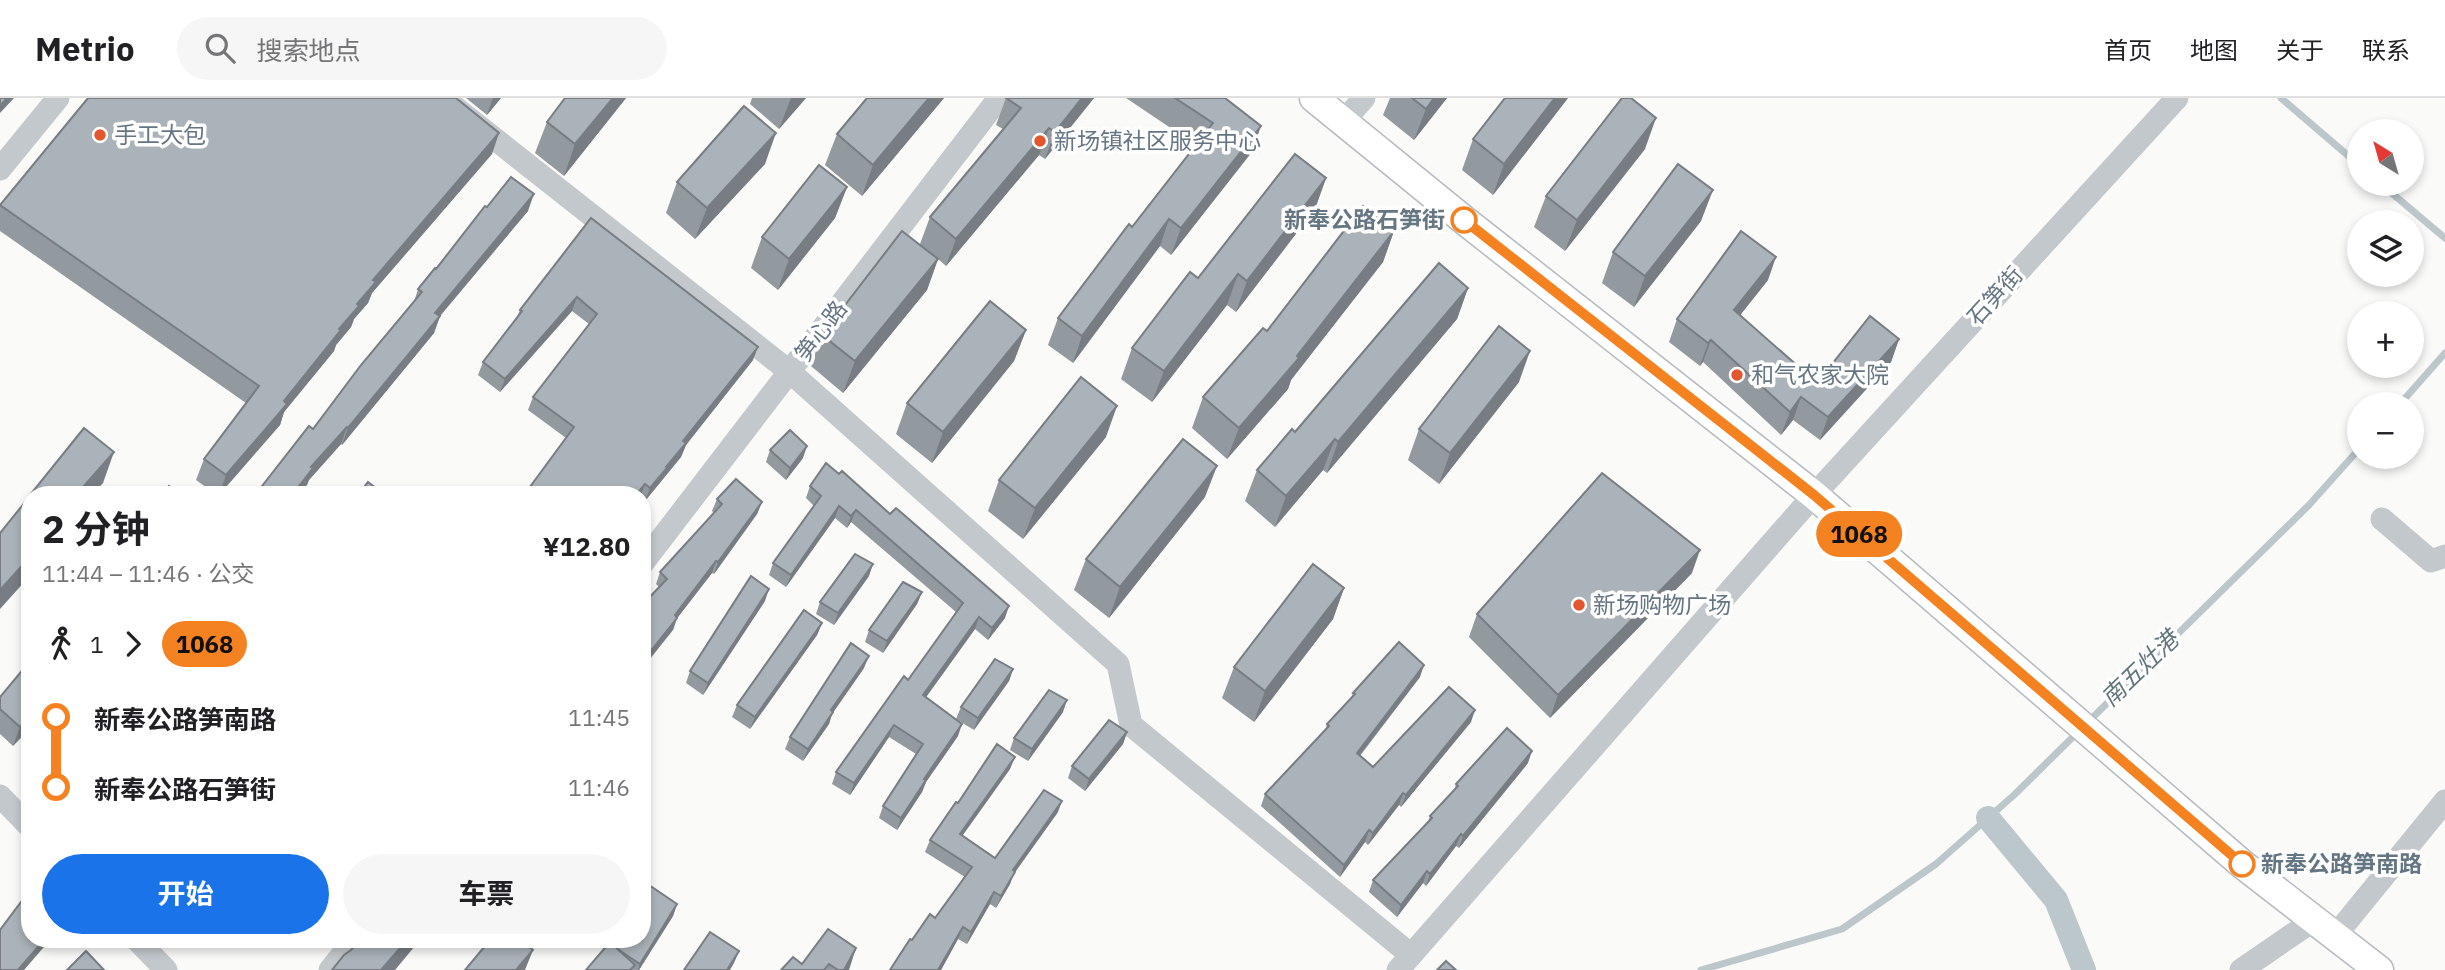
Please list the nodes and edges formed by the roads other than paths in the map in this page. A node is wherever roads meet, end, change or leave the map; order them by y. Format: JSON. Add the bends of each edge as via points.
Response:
{"nodes":[{"id":1,"x":58,"y":98,"type":"edge"},
{"id":2,"x":443,"y":98,"type":"edge"},
{"id":3,"x":999,"y":98,"type":"edge"},
{"id":4,"x":1314,"y":98,"type":"edge"},
{"id":5,"x":1364,"y":98,"type":"edge"},
{"id":6,"x":2177,"y":98,"type":"edge"},
{"id":7,"x":1343,"y":122,"type":"junction"},
{"id":8,"x":0,"y":169,"type":"edge"},
{"id":9,"x":790,"y":372,"type":"junction"},
{"id":10,"x":1814,"y":495,"type":"junction"},
{"id":11,"x":2382,"y":519,"type":"dead end"},
{"id":12,"x":651,"y":553,"type":"edge"},
{"id":13,"x":2445,"y":556,"type":"edge"},
{"id":14,"x":0,"y":796,"type":"edge"},
{"id":15,"x":2445,"y":801,"type":"edge"},
{"id":16,"x":21,"y":818,"type":"edge"},
{"id":17,"x":2325,"y":928,"type":"junction"},
{"id":18,"x":145,"y":948,"type":"edge"},
{"id":19,"x":348,"y":948,"type":"edge"},
{"id":20,"x":1405,"y":963,"type":"edge"},
{"id":21,"x":166,"y":970,"type":"edge"},
{"id":22,"x":330,"y":970,"type":"edge"},
{"id":23,"x":2241,"y":970,"type":"edge"},
{"id":24,"x":2379,"y":970,"type":"edge"}],
"edges":[{"from":1,"to":8,"type":"street"},
{"from":2,"to":9,"type":"street"},
{"from":3,"to":9,"type":"street","name":"笋心路"},
{"from":4,"to":7,"type":"main road"},
{"from":5,"to":7,"type":"street"},
{"from":6,"to":10,"type":"street","name":"石笋街"},
{"from":7,"to":10,"type":"main road"},
{"from":9,"to":12,"type":"street","name":"笋心路"},
{"from":9,"to":20,"type":"street","via":[[1118,664],[1131,725]]},
{"from":10,"to":17,"type":"main road","via":[[2242,864]]},
{"from":10,"to":20,"type":"street","name":"石笋街"},
{"from":11,"to":13,"type":"street","via":[[2431,561]]},
{"from":14,"to":16,"type":"street"},
{"from":15,"to":17,"type":"street"},
{"from":17,"to":23,"type":"street"},
{"from":17,"to":24,"type":"main road"},
{"from":18,"to":21,"type":"street"},
{"from":19,"to":22,"type":"street"}]}
